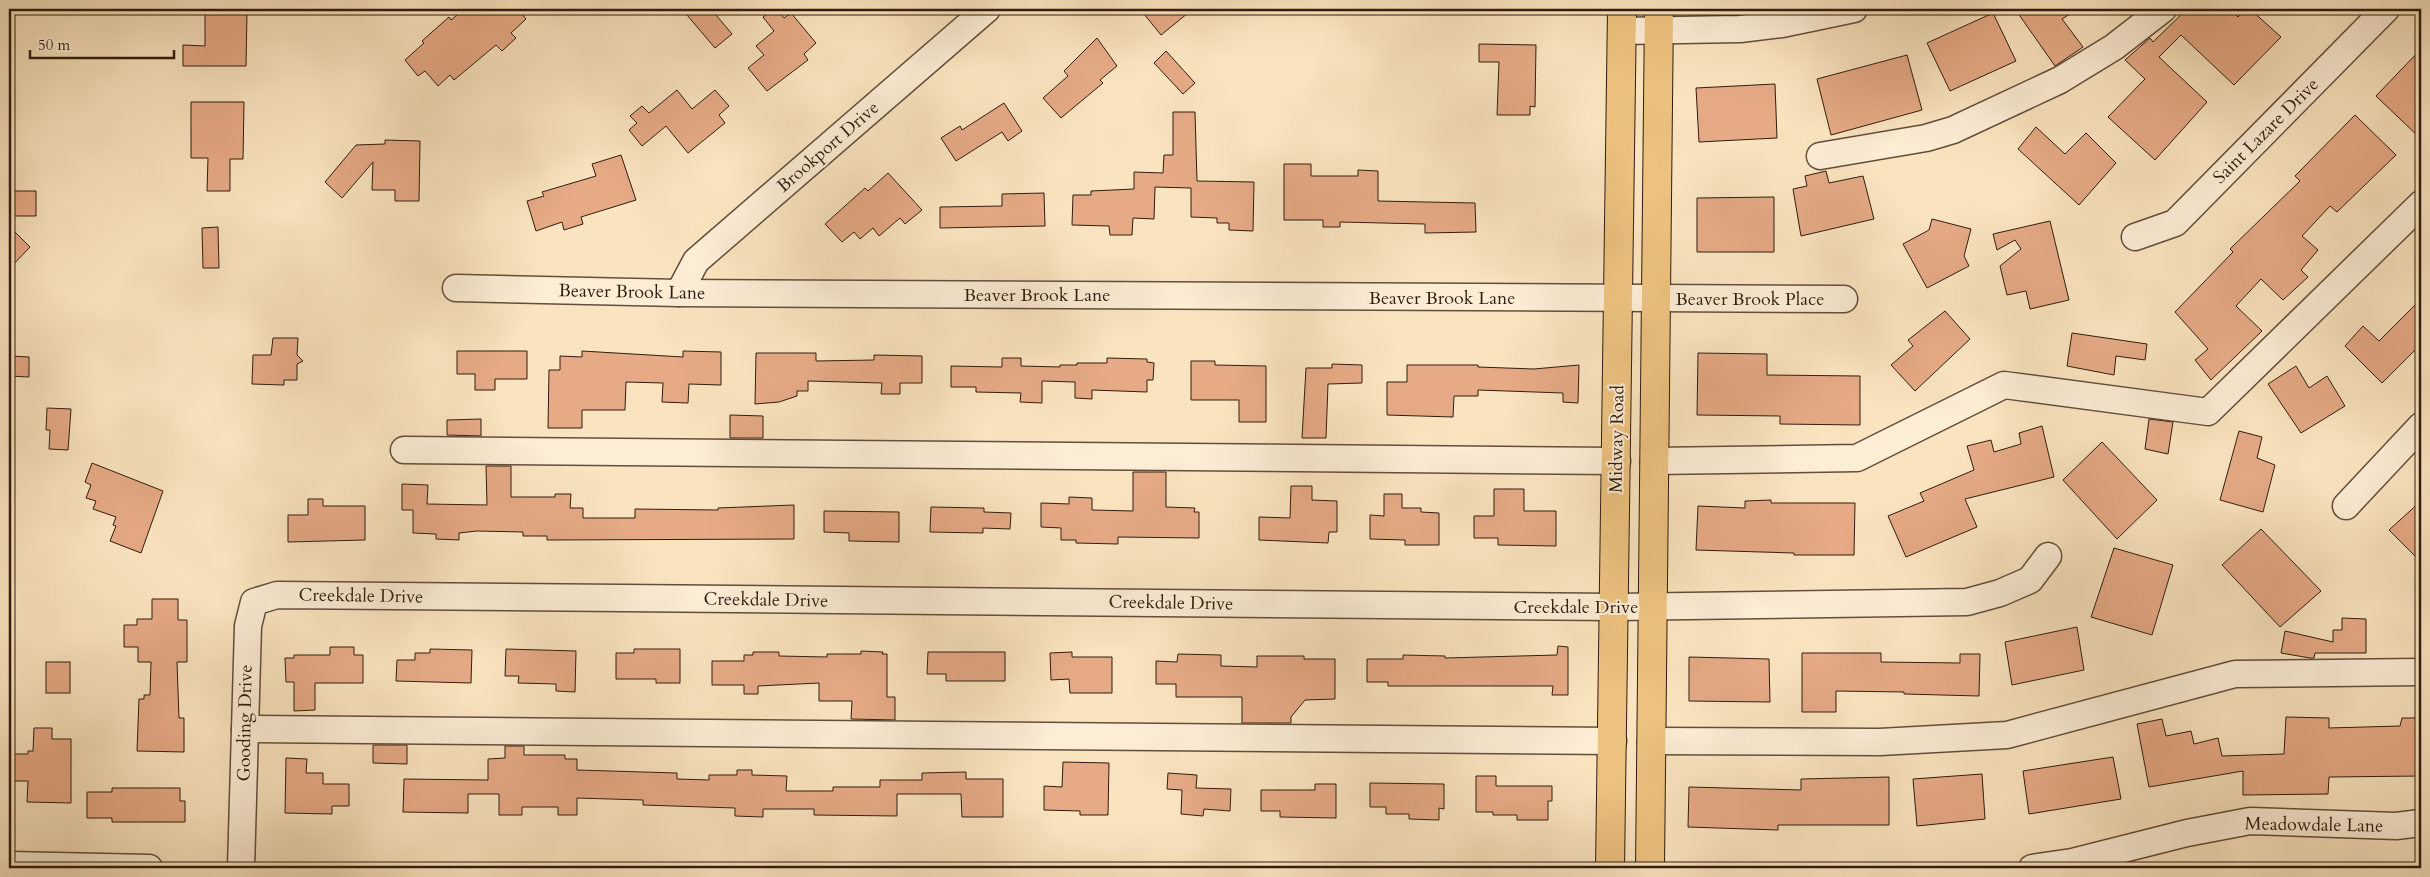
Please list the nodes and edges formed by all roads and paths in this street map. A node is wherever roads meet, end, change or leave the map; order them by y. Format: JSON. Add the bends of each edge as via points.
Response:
{"nodes":[{"id":1,"x":987,"y":9,"type":"edge"},
{"id":2,"x":1854,"y":9,"type":"edge"},
{"id":3,"x":2163,"y":9,"type":"edge"},
{"id":4,"x":2386,"y":9,"type":"edge"},
{"id":5,"x":1622,"y":20,"type":"edge"},
{"id":6,"x":1659,"y":20,"type":"edge"},
{"id":7,"x":1820,"y":156,"type":"dead end"},
{"id":8,"x":2421,"y":204,"type":"edge"},
{"id":9,"x":2135,"y":237,"type":"dead end"},
{"id":10,"x":456,"y":288,"type":"dead end"},
{"id":11,"x":679,"y":293,"type":"junction"},
{"id":12,"x":1656,"y":299,"type":"junction"},
{"id":13,"x":1618,"y":300,"type":"junction"},
{"id":14,"x":1844,"y":300,"type":"dead end"},
{"id":15,"x":2421,"y":426,"type":"edge"},
{"id":16,"x":404,"y":450,"type":"dead end"},
{"id":17,"x":1617,"y":461,"type":"junction"},
{"id":18,"x":1654,"y":462,"type":"junction"},
{"id":19,"x":2346,"y":506,"type":"dead end"},
{"id":20,"x":2048,"y":556,"type":"dead end"},
{"id":21,"x":277,"y":595,"type":"joint"},
{"id":22,"x":1652,"y":607,"type":"junction"},
{"id":23,"x":1615,"y":608,"type":"junction"},
{"id":24,"x":2421,"y":672,"type":"edge"},
{"id":25,"x":245,"y":729,"type":"junction"},
{"id":26,"x":1613,"y":741,"type":"junction"},
{"id":27,"x":1651,"y":741,"type":"junction"},
{"id":28,"x":2421,"y":823,"type":"edge"},
{"id":29,"x":9,"y":865,"type":"edge"},
{"id":30,"x":149,"y":868,"type":"edge"},
{"id":31,"x":242,"y":868,"type":"edge"},
{"id":32,"x":1610,"y":868,"type":"edge"},
{"id":33,"x":1650,"y":868,"type":"edge"},
{"id":34,"x":2032,"y":868,"type":"edge"}],
"edges":[{"from":1,"to":11,"type":"street","name":"Brookport Drive","via":[[696,261]]},
{"from":2,"to":6,"type":"street","via":[[1740,29]]},
{"from":3,"to":7,"type":"street","via":[[2114,47],[2060,80],[1953,130],[1896,144]]},
{"from":4,"to":9,"type":"street","name":"Saint Lazare Drive","via":[[2175,223]]},
{"from":5,"to":6,"type":"street"},
{"from":5,"to":13,"type":"main road","name":"Midway Road"},
{"from":6,"to":12,"type":"main road","name":"Midway Road"},
{"from":8,"to":18,"type":"street","via":[[2208,412],[2004,385],[1857,458]]},
{"from":10,"to":11,"type":"street","name":"Beaver Brook Lane"},
{"from":11,"to":13,"type":"street","name":"Beaver Brook Lane"},
{"from":12,"to":13,"type":"street","name":"Beaver Brook Lane"},
{"from":12,"to":14,"type":"street","name":"Beaver Brook Place"},
{"from":12,"to":18,"type":"main road","name":"Midway Road"},
{"from":13,"to":17,"type":"main road","name":"Midway Road"},
{"from":15,"to":19,"type":"street"},
{"from":16,"to":17,"type":"street"},
{"from":17,"to":23,"type":"main road","name":"Midway Road"},
{"from":18,"to":22,"type":"main road","name":"Midway Road"},
{"from":20,"to":22,"type":"street","name":"Creekdale Drive","via":[[2030,580],[2000,594],[1967,602]]},
{"from":21,"to":23,"type":"street","name":"Creekdale Drive"},
{"from":21,"to":25,"type":"street","name":"Gooding Drive","via":[[254,602],[248,626]]},
{"from":22,"to":23,"type":"street","name":"Creekdale Drive"},
{"from":22,"to":27,"type":"main road","name":"Midway Road"},
{"from":23,"to":26,"type":"main road","name":"Midway Road"},
{"from":24,"to":27,"type":"street","via":[[2234,674],[2007,735],[1880,742]]},
{"from":25,"to":26,"type":"street"},
{"from":25,"to":31,"type":"street","name":"Gooding Drive"},
{"from":26,"to":32,"type":"main road","name":"Midway Road"},
{"from":27,"to":33,"type":"main road","name":"Midway Road"},
{"from":28,"to":34,"type":"street","name":"Meadowdale Lane","via":[[2396,826],[2250,821],[2072,862]]},
{"from":29,"to":30,"type":"street"}]}
